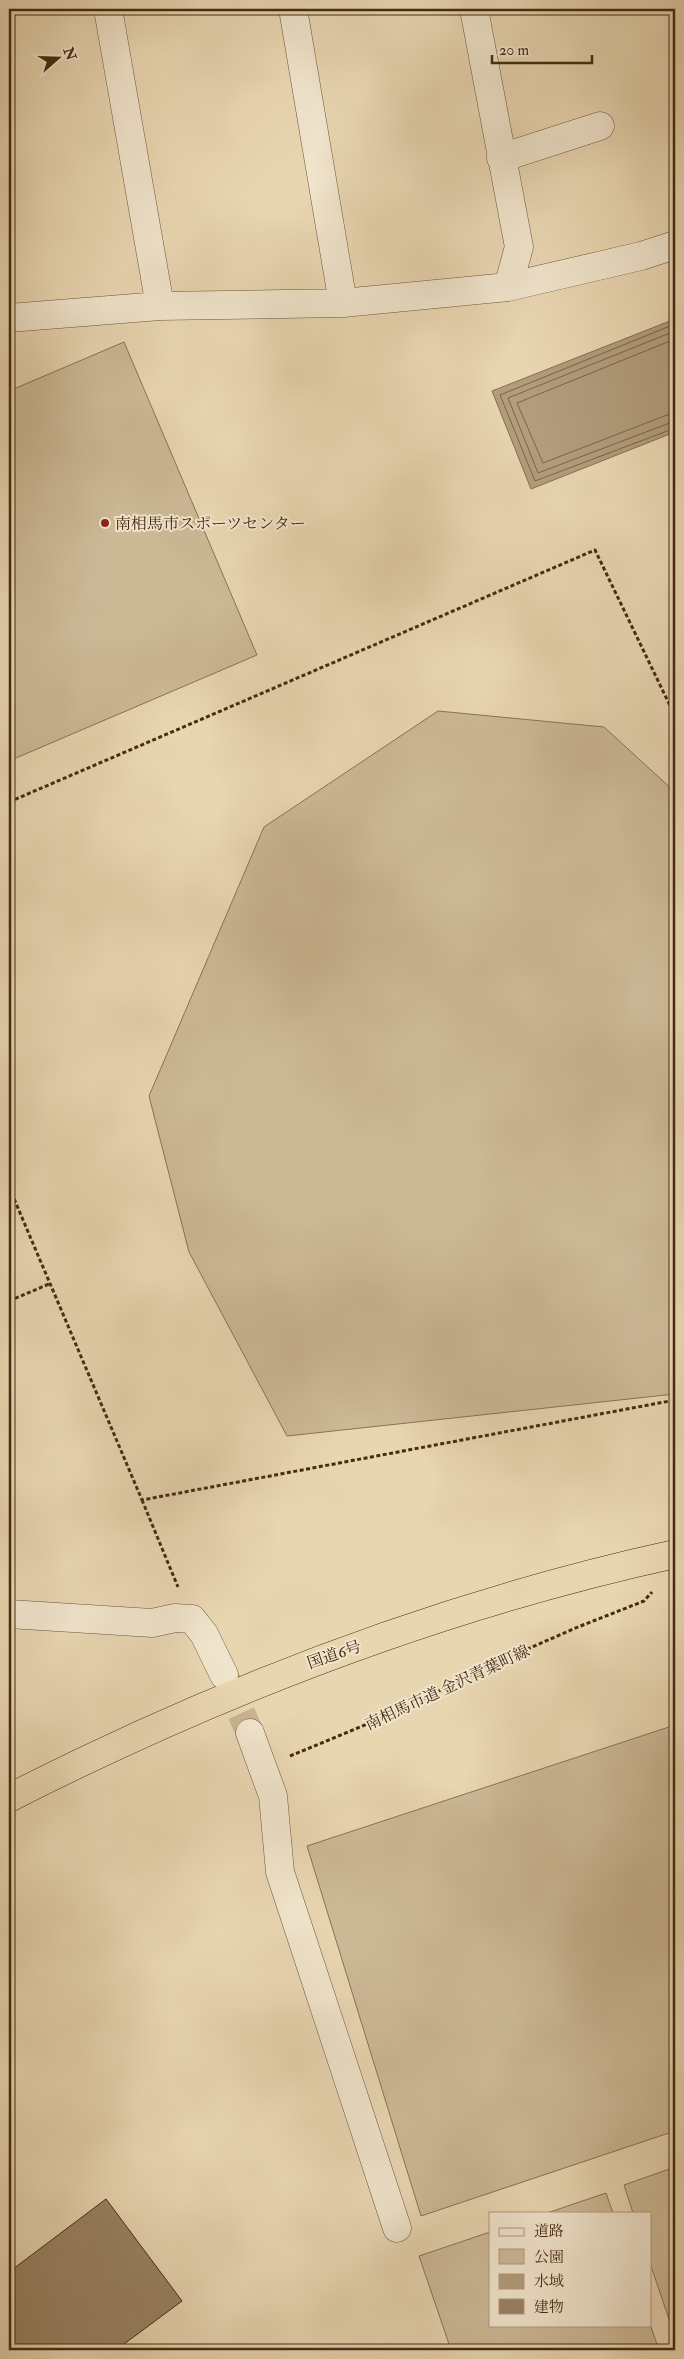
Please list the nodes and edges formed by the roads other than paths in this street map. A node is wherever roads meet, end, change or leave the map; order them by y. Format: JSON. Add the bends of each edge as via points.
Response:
{"nodes":[{"id":1,"x":108,"y":9,"type":"edge"},
{"id":2,"x":293,"y":9,"type":"edge"},
{"id":3,"x":474,"y":9,"type":"edge"},
{"id":4,"x":600,"y":126,"type":"dead end"},
{"id":5,"x":501,"y":158,"type":"junction"},
{"id":6,"x":675,"y":245,"type":"edge"},
{"id":7,"x":508,"y":287,"type":"junction"},
{"id":8,"x":343,"y":303,"type":"junction"},
{"id":9,"x":160,"y":306,"type":"junction"},
{"id":10,"x":9,"y":318,"type":"edge"},
{"id":11,"x":675,"y":1554,"type":"edge"},
{"id":12,"x":9,"y":1614,"type":"edge"},
{"id":13,"x":224,"y":1674,"type":"tunnel mouth"},
{"id":14,"x":250,"y":1733,"type":"tunnel mouth"},
{"id":15,"x":9,"y":1798,"type":"edge"},
{"id":16,"x":397,"y":2228,"type":"dead end"}],
"edges":[{"from":1,"to":9,"type":"street"},
{"from":2,"to":8,"type":"street"},
{"from":3,"to":5,"type":"street"},
{"from":4,"to":5,"type":"street"},
{"from":5,"to":7,"type":"street","via":[[520,247]]},
{"from":6,"to":7,"type":"street"},
{"from":7,"to":8,"type":"street"},
{"from":8,"to":9,"type":"street"},
{"from":9,"to":10,"type":"street"},
{"from":11,"to":15,"type":"highway","name":"国道6号","via":[[516,1594],[303,1665],[100,1753]]},
{"from":12,"to":13,"type":"street","via":[[152,1623],[175,1618],[192,1619],[204,1634]]},
{"from":14,"to":16,"type":"street","via":[[274,1796],[280,1872]]}]}
